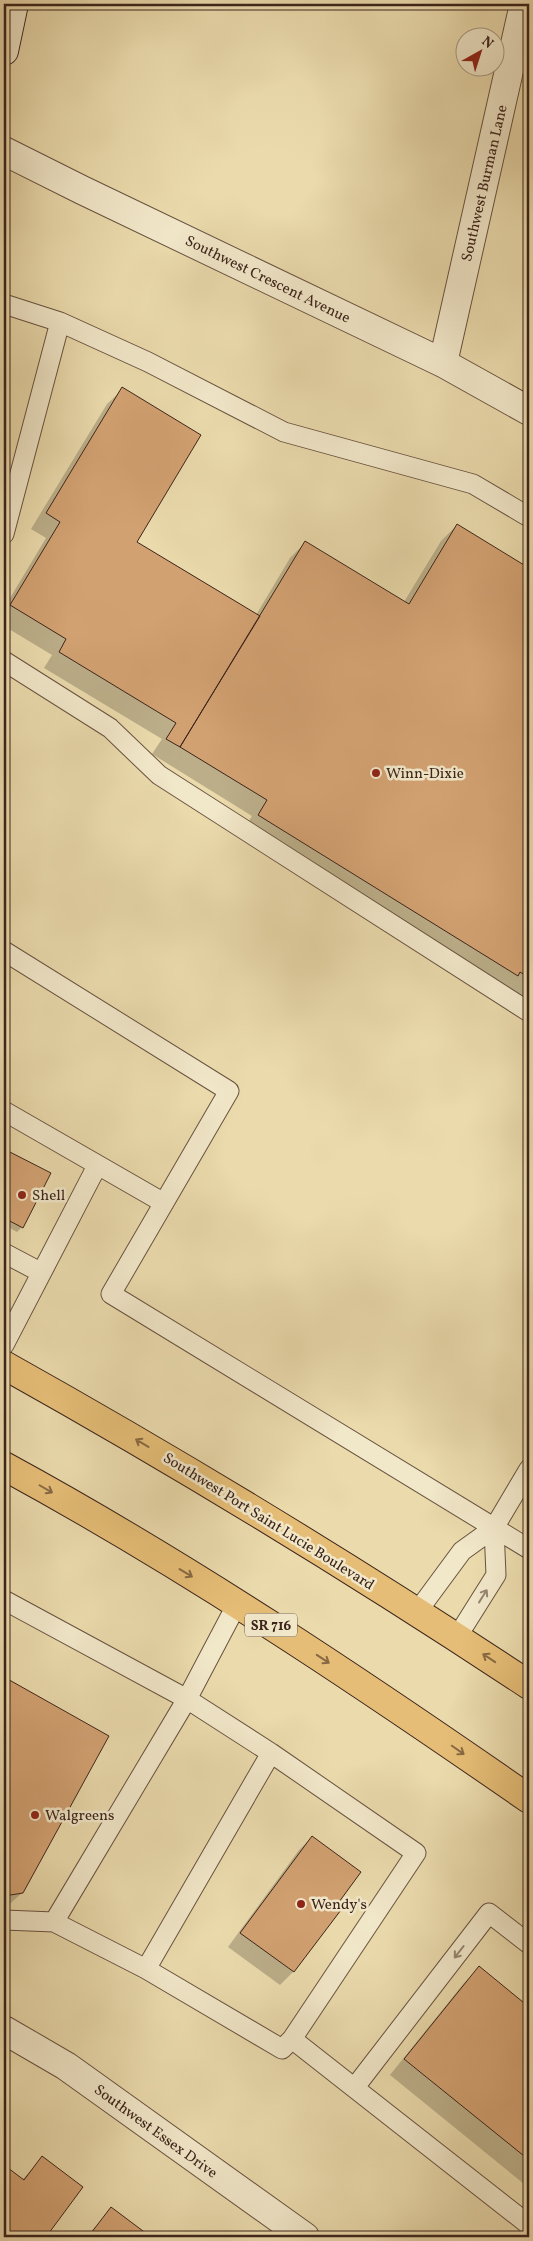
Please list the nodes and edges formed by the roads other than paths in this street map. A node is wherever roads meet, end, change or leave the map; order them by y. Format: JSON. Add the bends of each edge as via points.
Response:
{"nodes":[{"id":1,"x":14,"y":4,"type":"edge"},
{"id":2,"x":524,"y":4,"type":"edge"},
{"id":3,"x":4,"y":52,"type":"edge"},
{"id":4,"x":4,"y":151,"type":"edge"},
{"id":5,"x":4,"y":304,"type":"edge"},
{"id":6,"x":60,"y":322,"type":"junction"},
{"id":7,"x":443,"y":363,"type":"junction"},
{"id":8,"x":529,"y":411,"type":"edge"},
{"id":9,"x":529,"y":517,"type":"edge"},
{"id":10,"x":4,"y":534,"type":"edge"},
{"id":11,"x":4,"y":661,"type":"edge"},
{"id":12,"x":4,"y":950,"type":"edge"},
{"id":13,"x":529,"y":1012,"type":"edge"},
{"id":14,"x":4,"y":1110,"type":"edge"},
{"id":15,"x":97,"y":1166,"type":"junction"},
{"id":16,"x":164,"y":1204,"type":"junction"},
{"id":17,"x":4,"y":1253,"type":"edge"},
{"id":18,"x":40,"y":1272,"type":"junction"},
{"id":19,"x":4,"y":1345,"type":"edge"},
{"id":20,"x":4,"y":1365,"type":"edge"},
{"id":21,"x":4,"y":1466,"type":"edge"},
{"id":22,"x":529,"y":1469,"type":"edge"},
{"id":23,"x":494,"y":1528,"type":"junction"},
{"id":24,"x":529,"y":1549,"type":"edge"},
{"id":25,"x":4,"y":1600,"type":"edge"},
{"id":26,"x":237,"y":1604,"type":"junction"},
{"id":27,"x":417,"y":1612,"type":"junction"},
{"id":28,"x":457,"y":1637,"type":"junction"},
{"id":29,"x":529,"y":1685,"type":"edge"},
{"id":30,"x":187,"y":1699,"type":"junction"},
{"id":31,"x":271,"y":1753,"type":"junction"},
{"id":32,"x":529,"y":1799,"type":"edge"},
{"id":33,"x":4,"y":1920,"type":"edge"},
{"id":34,"x":54,"y":1922,"type":"junction"},
{"id":35,"x":529,"y":1944,"type":"edge"},
{"id":36,"x":146,"y":1970,"type":"junction"},
{"id":37,"x":4,"y":2030,"type":"edge"},
{"id":38,"x":292,"y":2039,"type":"junction"},
{"id":39,"x":355,"y":2087,"type":"junction"},
{"id":40,"x":529,"y":2225,"type":"edge"},
{"id":41,"x":305,"y":2237,"type":"edge"}],
"edges":[{"from":1,"to":3,"type":"street"},
{"from":2,"to":7,"type":"street","name":"Southwest Burman Lane"},
{"from":4,"to":7,"type":"street","name":"Southwest Crescent Avenue"},
{"from":5,"to":6,"type":"lane"},
{"from":6,"to":9,"type":"lane","via":[[148,362],[284,432],[473,484]]},
{"from":6,"to":10,"type":"lane"},
{"from":7,"to":8,"type":"street","name":"Southwest Crescent Avenue"},
{"from":11,"to":13,"type":"lane","via":[[110,728],[159,775]]},
{"from":12,"to":16,"type":"lane","via":[[229,1091]]},
{"from":14,"to":15,"type":"lane"},
{"from":15,"to":16,"type":"lane"},
{"from":15,"to":18,"type":"lane"},
{"from":16,"to":23,"type":"lane","via":[[110,1294]]},
{"from":17,"to":18,"type":"lane"},
{"from":18,"to":19,"type":"lane"},
{"from":27,"to":20,"type":"main road","name":"Southwest Port Saint Lucie Boulevard","one_way":true,"via":[[270,1519]]},
{"from":21,"to":26,"type":"main road","number":"SR 716","one_way":true},
{"from":22,"to":23,"type":"lane"},
{"from":23,"to":24,"type":"lane"},
{"from":23,"to":27,"type":"lane","via":[[462,1551]]},
{"from":28,"to":23,"type":"lane","one_way":true,"via":[[496,1575]]},
{"from":25,"to":30,"type":"lane"},
{"from":26,"to":30,"type":"lane"},
{"from":26,"to":32,"type":"main road","number":"SR 716","one_way":true,"via":[[378,1694]]},
{"from":27,"to":28,"type":"main road","name":"Southwest Port Saint Lucie Boulevard"},
{"from":29,"to":28,"type":"main road","name":"Southwest Port Saint Lucie Boulevard","one_way":true},
{"from":30,"to":31,"type":"lane"},
{"from":30,"to":34,"type":"lane"},
{"from":31,"to":36,"type":"lane"},
{"from":31,"to":38,"type":"lane","via":[[416,1852]]},
{"from":33,"to":34,"type":"lane"},
{"from":34,"to":36,"type":"lane"},
{"from":35,"to":39,"type":"lane","one_way":true,"via":[[489,1913]]},
{"from":36,"to":38,"type":"lane","via":[[282,2049]]},
{"from":37,"to":41,"type":"street","name":"Southwest Essex Drive","via":[[66,2066]]},
{"from":38,"to":39,"type":"lane"},
{"from":39,"to":40,"type":"lane"}]}
